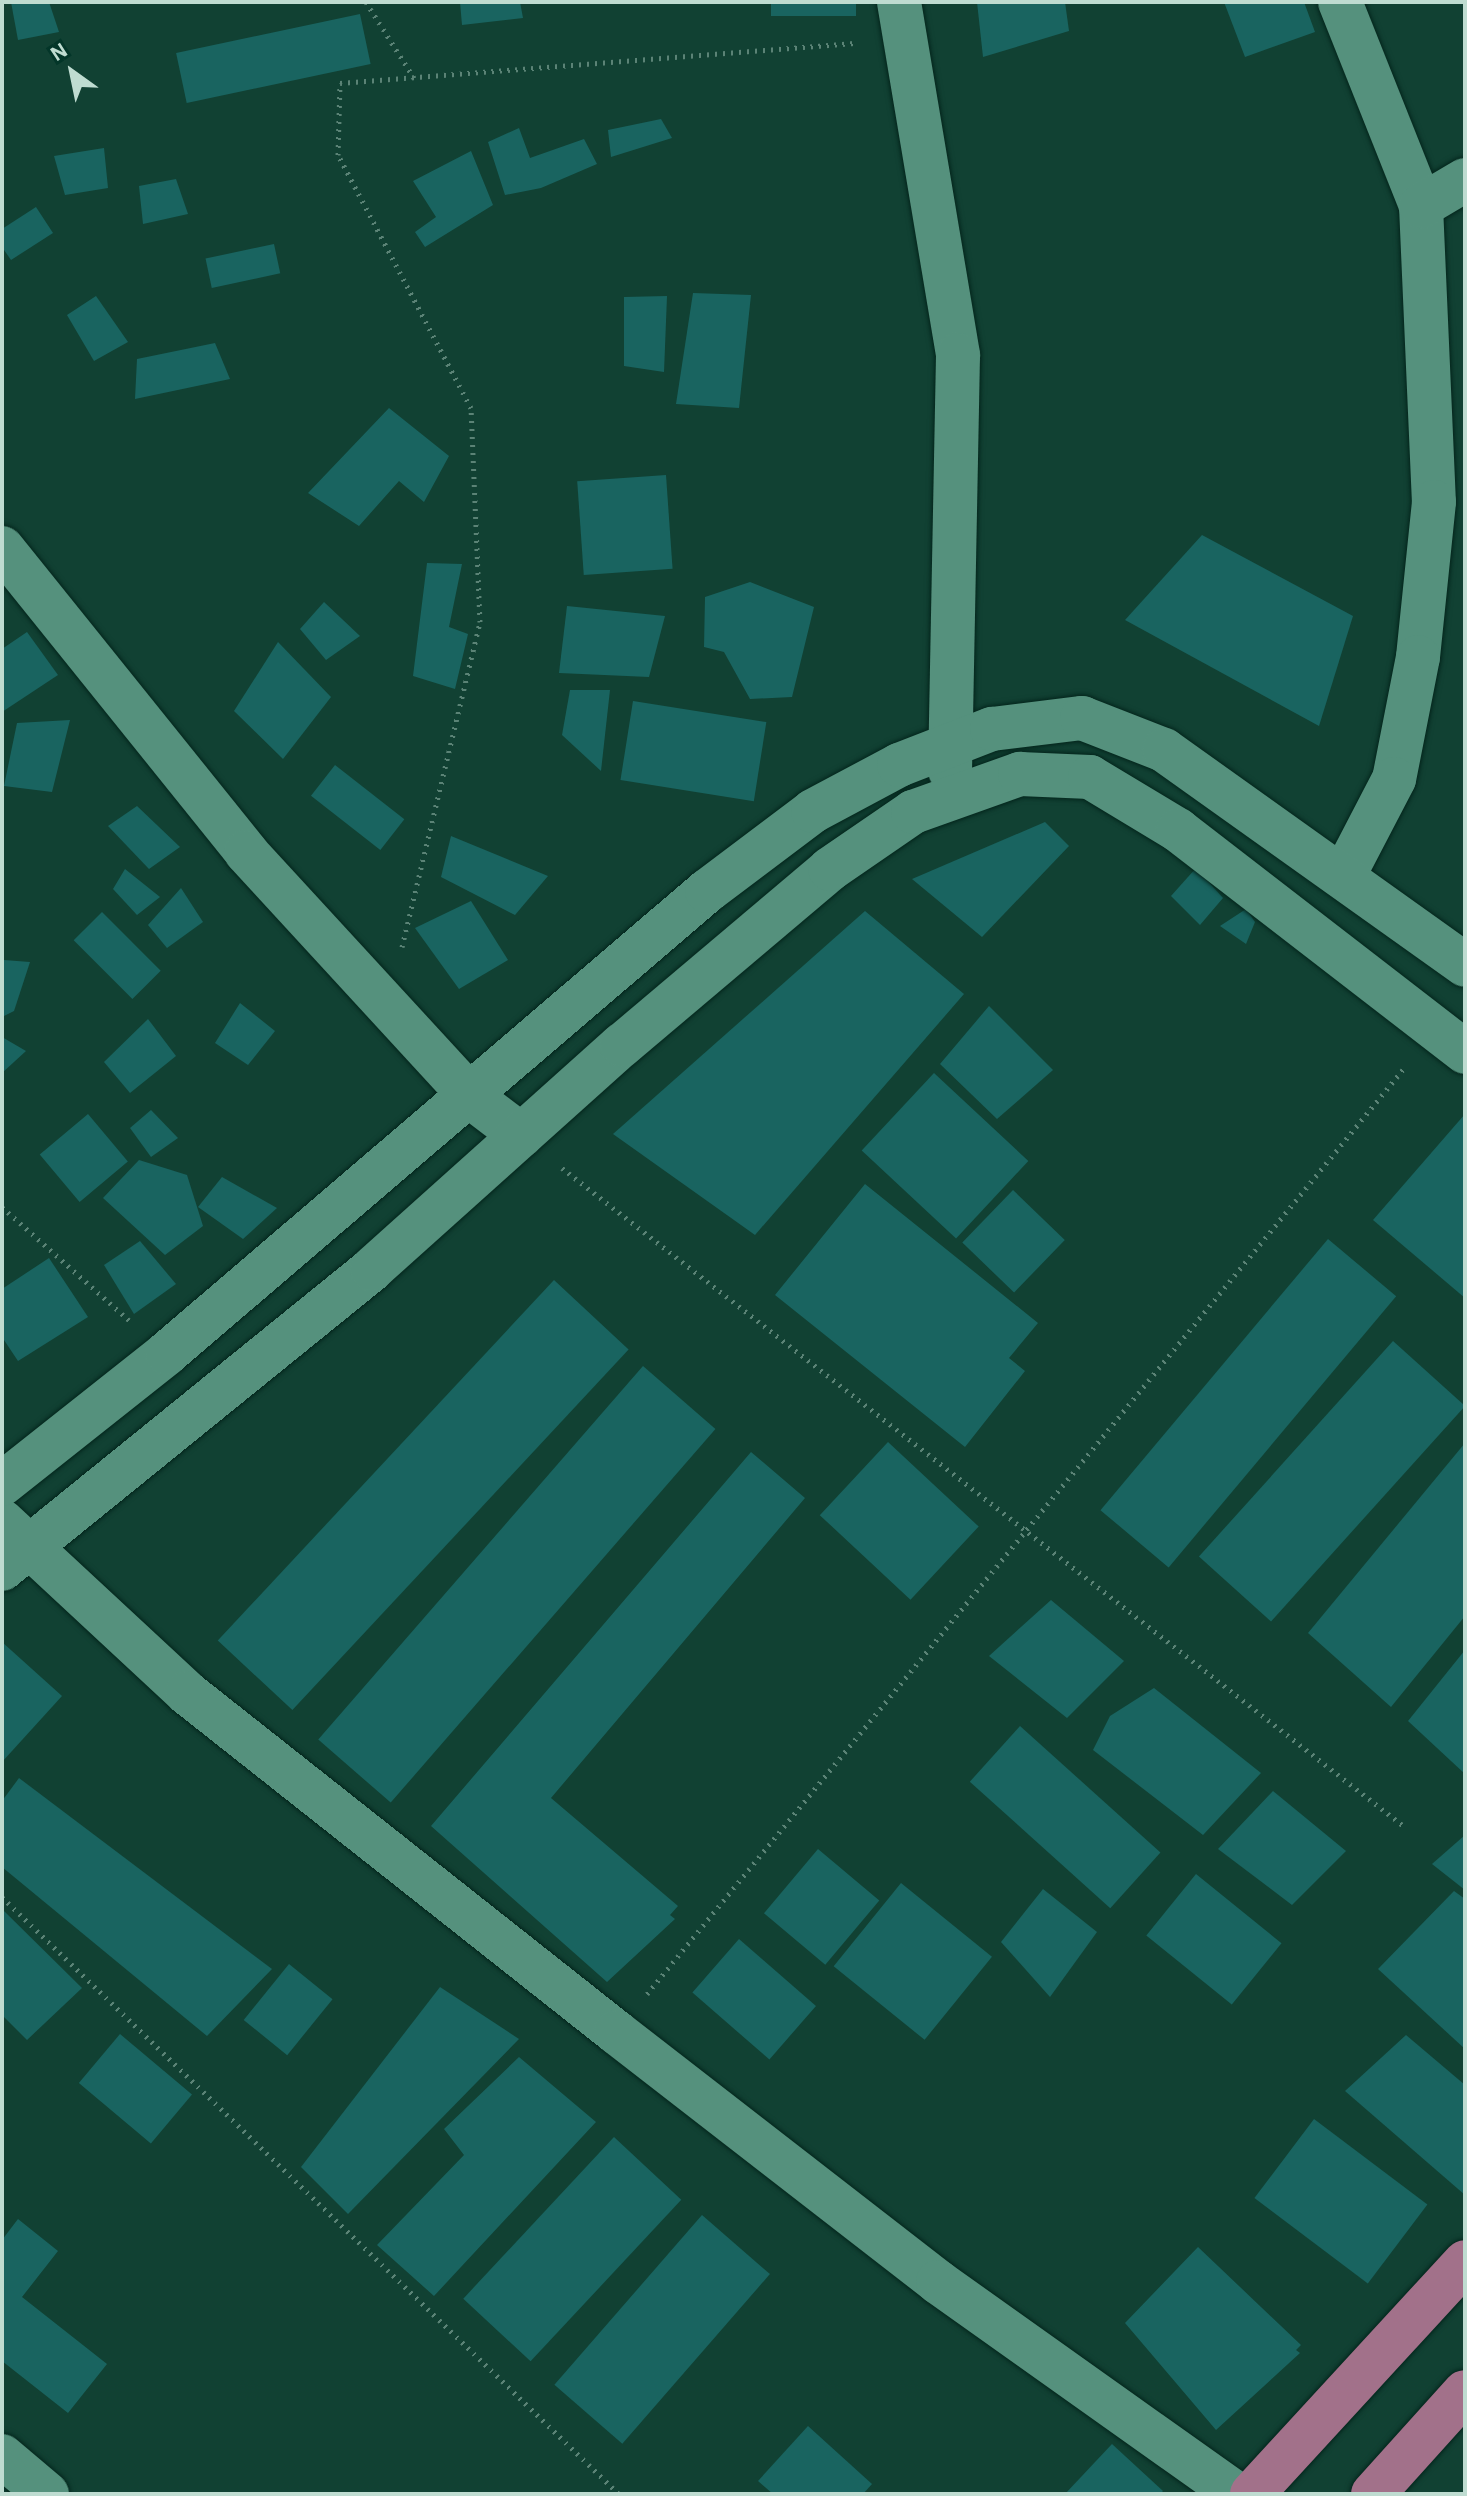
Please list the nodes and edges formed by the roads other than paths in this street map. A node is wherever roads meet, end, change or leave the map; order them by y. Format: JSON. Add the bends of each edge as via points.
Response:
{"nodes":[{"id":1,"x":1340,"y":2,"type":"edge"},
{"id":2,"x":902,"y":21,"type":"edge"},
{"id":3,"x":1465,"y":180,"type":"edge"},
{"id":4,"x":1421,"y":206,"type":"junction"},
{"id":5,"x":2,"y":548,"type":"edge"},
{"id":6,"x":950,"y":746,"type":"junction"},
{"id":7,"x":951,"y":799,"type":"junction"},
{"id":8,"x":1344,"y":875,"type":"junction"},
{"id":9,"x":1465,"y":965,"type":"edge"},
{"id":10,"x":1450,"y":1040,"type":"edge"},
{"id":11,"x":471,"y":1097,"type":"junction"},
{"id":12,"x":521,"y":1135,"type":"junction"},
{"id":13,"x":2,"y":1484,"type":"edge"},
{"id":14,"x":11,"y":1547,"type":"edge"},
{"id":15,"x":1465,"y":2262,"type":"edge"},
{"id":16,"x":1465,"y":2392,"type":"edge"},
{"id":17,"x":2,"y":2456,"type":"edge"},
{"id":18,"x":47,"y":2494,"type":"edge"},
{"id":19,"x":1236,"y":2494,"type":"edge"},
{"id":20,"x":1252,"y":2494,"type":"edge"},
{"id":21,"x":1373,"y":2494,"type":"edge"}],
"edges":[{"from":1,"to":4,"type":"street"},
{"from":2,"to":6,"type":"street","via":[[958,355]]},
{"from":3,"to":4,"type":"street"},
{"from":4,"to":8,"type":"street","via":[[1434,502],[1418,657],[1394,779]]},
{"from":5,"to":11,"type":"street","via":[[171,764]]},
{"from":6,"to":7,"type":"street"},
{"from":6,"to":8,"type":"street","via":[[992,729],[1082,718],[1164,750]]},
{"from":6,"to":11,"type":"street","via":[[899,765],[813,811],[707,891]]},
{"from":7,"to":10,"type":"street","via":[[1020,774],[1090,777],[1178,830]]},
{"from":7,"to":12,"type":"street","via":[[913,812],[830,869]]},
{"from":8,"to":9,"type":"street"},
{"from":11,"to":12,"type":"street"},
{"from":11,"to":13,"type":"street"},
{"from":12,"to":14,"type":"street","via":[[372,1269]]},
{"from":14,"to":19,"type":"street","via":[[187,1693],[938,2282]]},
{"from":15,"to":20,"type":"highway"},
{"from":16,"to":21,"type":"highway"},
{"from":17,"to":18,"type":"street"}]}
